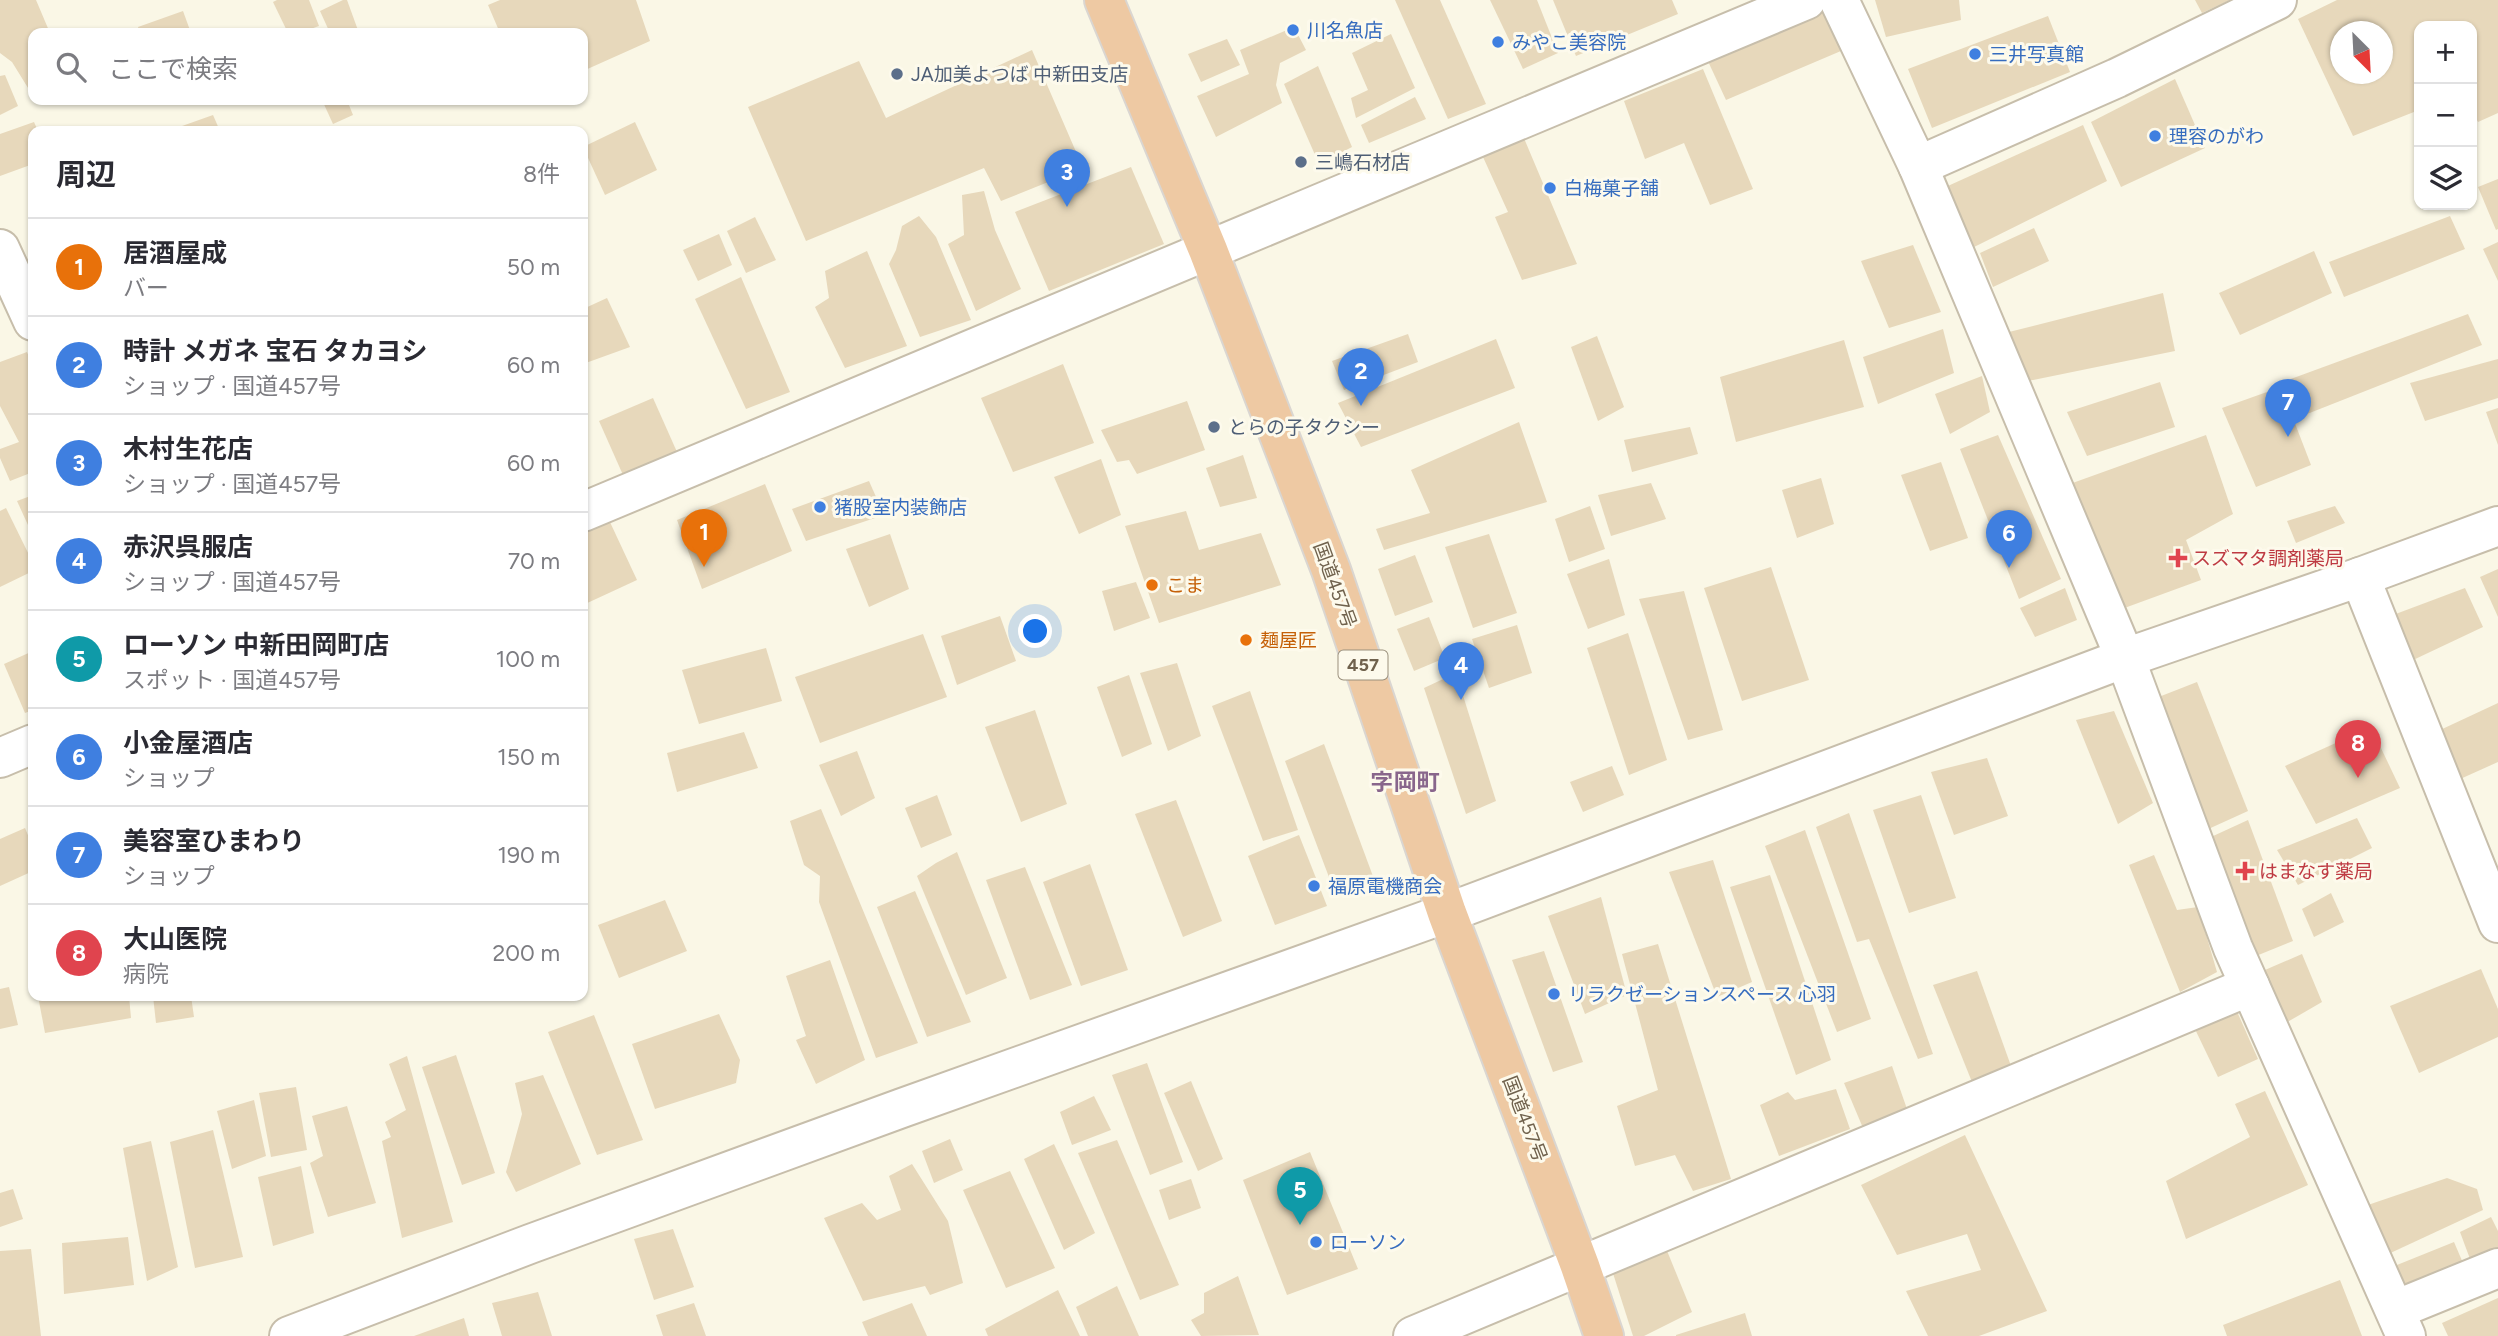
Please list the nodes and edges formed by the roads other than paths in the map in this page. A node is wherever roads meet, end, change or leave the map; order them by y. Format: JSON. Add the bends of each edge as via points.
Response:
{"nodes":[{"id":1,"x":1104,"y":0,"type":"edge"},
{"id":2,"x":1806,"y":0,"type":"edge"},
{"id":3,"x":1839,"y":0,"type":"edge"},
{"id":4,"x":2277,"y":0,"type":"edge"},
{"id":5,"x":1919,"y":166,"type":"junction"},
{"id":6,"x":0,"y":248,"type":"edge"},
{"id":7,"x":1208,"y":250,"type":"junction"},
{"id":8,"x":28,"y":310,"type":"edge"},
{"id":9,"x":588,"y":510,"type":"edge"},
{"id":10,"x":2498,"y":526,"type":"edge"},
{"id":11,"x":2360,"y":577,"type":"junction"},
{"id":12,"x":2125,"y":658,"type":"junction"},
{"id":13,"x":28,"y":746,"type":"edge"},
{"id":14,"x":0,"y":758,"type":"edge"},
{"id":15,"x":1447,"y":913,"type":"junction"},
{"id":16,"x":2498,"y":923,"type":"edge"},
{"id":17,"x":2250,"y":985,"type":"junction"},
{"id":18,"x":1580,"y":1266,"type":"junction"},
{"id":19,"x":2498,"y":1268,"type":"edge"},
{"id":20,"x":2400,"y":1323,"type":"edge"},
{"id":21,"x":289,"y":1336,"type":"edge"},
{"id":22,"x":1413,"y":1336,"type":"edge"},
{"id":23,"x":1604,"y":1336,"type":"edge"}],
"edges":[{"from":1,"to":7,"type":"highway","name":"国道457号","number":"457"},
{"from":2,"to":7,"type":"street"},
{"from":3,"to":5,"type":"street"},
{"from":4,"to":5,"type":"street"},
{"from":5,"to":12,"type":"street"},
{"from":6,"to":8,"type":"street"},
{"from":7,"to":9,"type":"street"},
{"from":7,"to":15,"type":"highway","name":"国道457号","number":"457","via":[[1331,570]]},
{"from":10,"to":11,"type":"street"},
{"from":11,"to":12,"type":"street"},
{"from":11,"to":16,"type":"street"},
{"from":12,"to":15,"type":"street"},
{"from":12,"to":17,"type":"street"},
{"from":13,"to":14,"type":"street"},
{"from":15,"to":18,"type":"highway","name":"国道457号","number":"457"},
{"from":15,"to":21,"type":"street","via":[[850,1127]]},
{"from":17,"to":18,"type":"street"},
{"from":17,"to":20,"type":"street"},
{"from":18,"to":22,"type":"street"},
{"from":18,"to":23,"type":"highway","name":"国道457号","number":"457"},
{"from":19,"to":20,"type":"street"}]}
